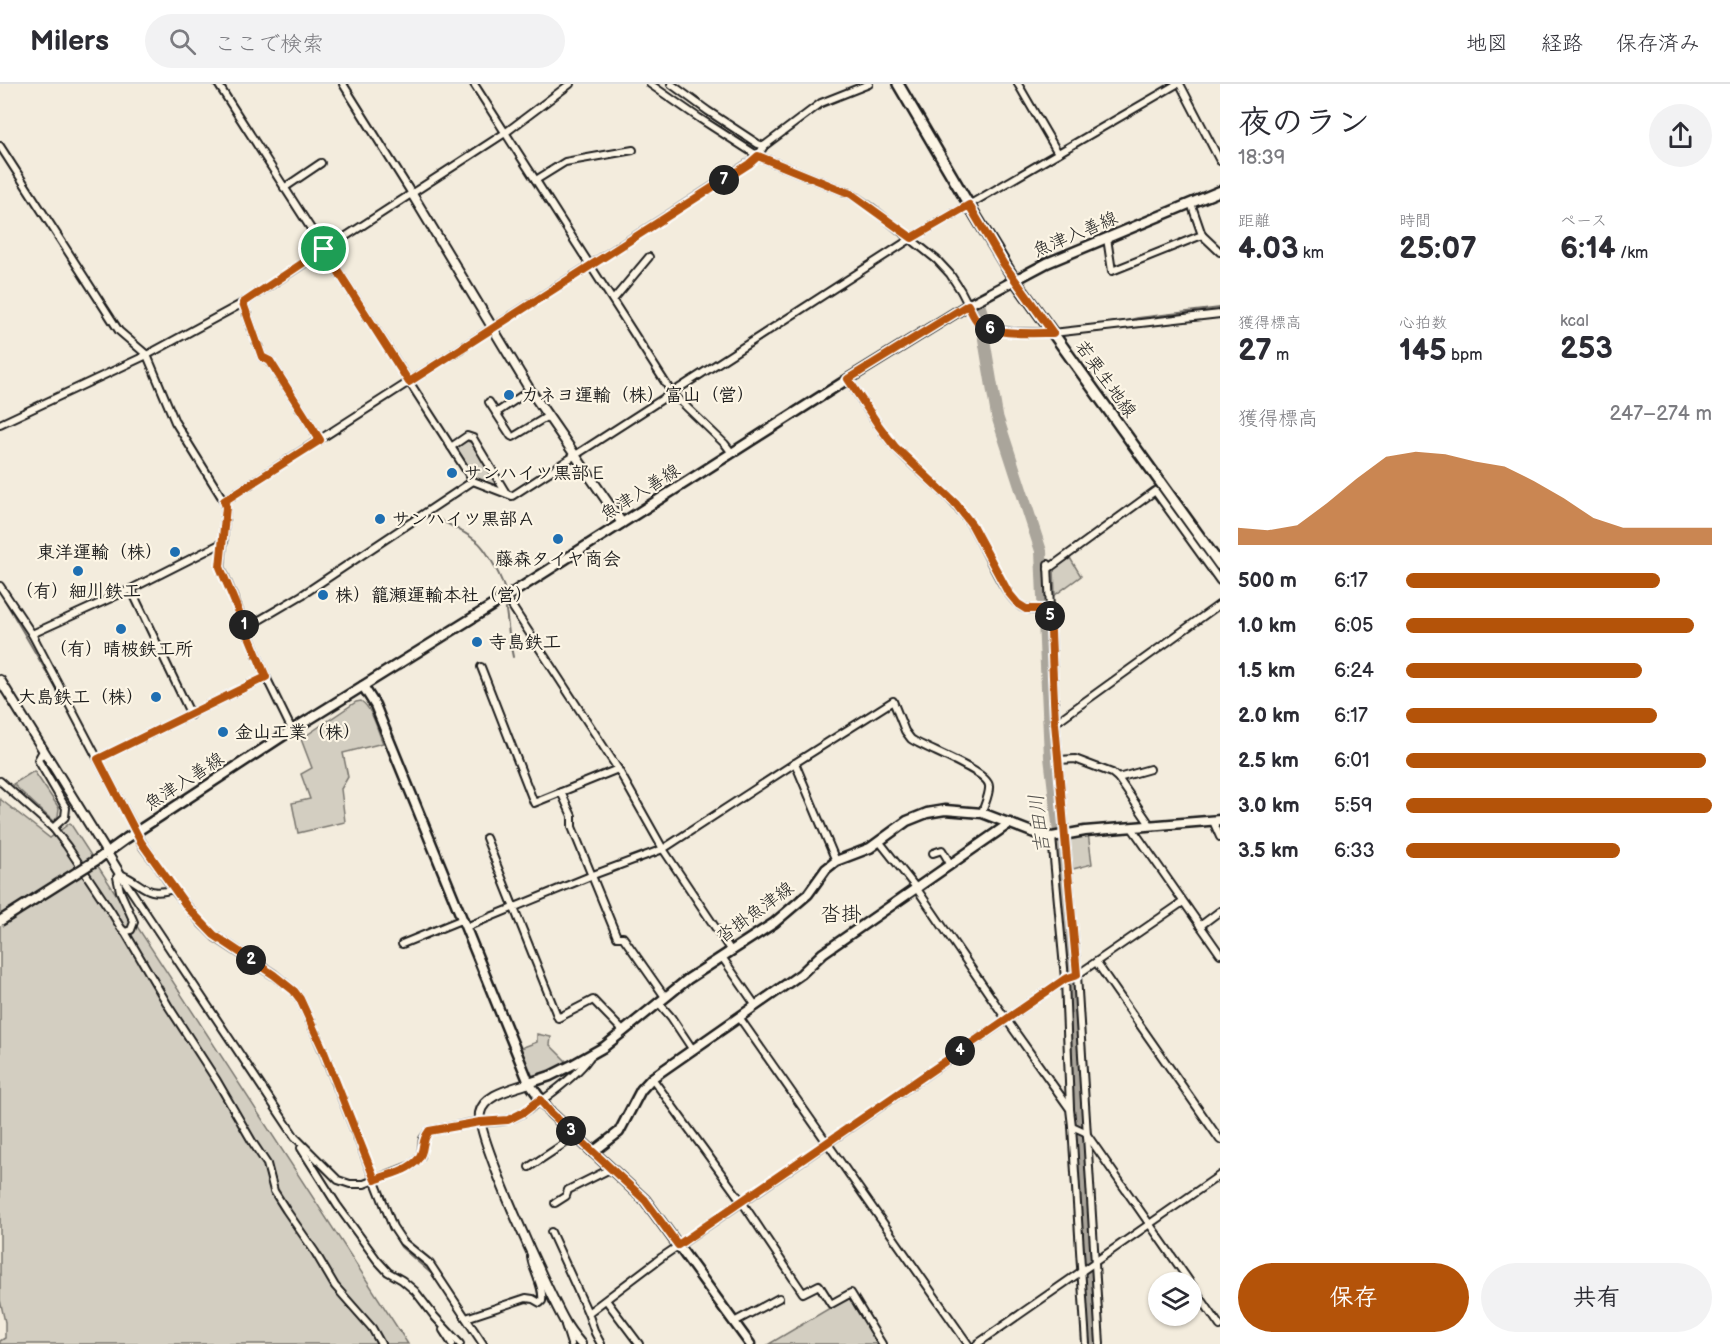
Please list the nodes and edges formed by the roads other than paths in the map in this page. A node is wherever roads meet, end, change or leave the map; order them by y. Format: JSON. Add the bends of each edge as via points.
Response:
{"nodes":[{"id":1,"x":218,"y":84,"type":"edge"},
{"id":2,"x":343,"y":84,"type":"edge"},
{"id":3,"x":474,"y":84,"type":"edge"},
{"id":4,"x":570,"y":84,"type":"edge"},
{"id":5,"x":650,"y":84,"type":"edge"},
{"id":6,"x":671,"y":84,"type":"edge"},
{"id":7,"x":869,"y":84,"type":"edge"},
{"id":8,"x":898,"y":84,"type":"edge"},
{"id":9,"x":1018,"y":84,"type":"edge"},
{"id":10,"x":1179,"y":84,"type":"edge"},
{"id":11,"x":505,"y":133,"type":"junction"},
{"id":12,"x":0,"y":146,"type":"edge"},
{"id":13,"x":764,"y":146,"type":"junction"},
{"id":14,"x":633,"y":150,"type":"dead end"},
{"id":15,"x":1058,"y":153,"type":"junction"},
{"id":16,"x":758,"y":156,"type":"junction"},
{"id":17,"x":1220,"y":161,"type":"edge"},
{"id":18,"x":321,"y":163,"type":"dead end"},
{"id":19,"x":536,"y":180,"type":"junction"},
{"id":20,"x":284,"y":188,"type":"junction"},
{"id":21,"x":1220,"y":191,"type":"edge"},
{"id":22,"x":412,"y":194,"type":"junction"},
{"id":23,"x":1191,"y":203,"type":"junction"},
{"id":24,"x":969,"y":205,"type":"junction"},
{"id":25,"x":1202,"y":235,"type":"junction"},
{"id":26,"x":912,"y":238,"type":"junction"},
{"id":27,"x":1107,"y":238,"type":"junction"},
{"id":28,"x":324,"y":249,"type":"junction"},
{"id":29,"x":1220,"y":252,"type":"edge"},
{"id":30,"x":649,"y":258,"type":"dead end"},
{"id":31,"x":591,"y":266,"type":"junction"},
{"id":32,"x":1014,"y":279,"type":"junction"},
{"id":33,"x":613,"y":300,"type":"junction"},
{"id":34,"x":243,"y":303,"type":"junction"},
{"id":35,"x":968,"y":305,"type":"junction"},
{"id":36,"x":1220,"y":314,"type":"edge"},
{"id":37,"x":493,"y":327,"type":"junction"},
{"id":38,"x":1053,"y":333,"type":"junction"},
{"id":39,"x":147,"y":355,"type":"junction"},
{"id":40,"x":848,"y":379,"type":"junction"},
{"id":41,"x":409,"y":382,"type":"junction"},
{"id":42,"x":530,"y":390,"type":"junction"},
{"id":43,"x":672,"y":393,"type":"junction"},
{"id":44,"x":489,"y":402,"type":"dead end"},
{"id":45,"x":495,"y":413,"type":"junction"},
{"id":46,"x":548,"y":416,"type":"junction"},
{"id":47,"x":0,"y":424,"type":"edge"},
{"id":48,"x":320,"y":440,"type":"junction"},
{"id":49,"x":451,"y":447,"type":"junction"},
{"id":50,"x":732,"y":453,"type":"junction"},
{"id":51,"x":574,"y":455,"type":"junction"},
{"id":52,"x":473,"y":481,"type":"junction"},
{"id":53,"x":507,"y":494,"type":"junction"},
{"id":54,"x":224,"y":501,"type":"junction"},
{"id":55,"x":622,"y":523,"type":"junction"},
{"id":56,"x":224,"y":542,"type":"junction"},
{"id":57,"x":1220,"y":565,"type":"edge"},
{"id":58,"x":1220,"y":581,"type":"edge"},
{"id":59,"x":0,"y":586,"type":"edge"},
{"id":60,"x":131,"y":589,"type":"junction"},
{"id":61,"x":506,"y":597,"type":"junction"},
{"id":62,"x":1220,"y":604,"type":"edge"},
{"id":63,"x":1050,"y":609,"type":"junction"},
{"id":64,"x":246,"y":628,"type":"junction"},
{"id":65,"x":32,"y":634,"type":"junction"},
{"id":66,"x":481,"y":667,"type":"dead end"},
{"id":67,"x":266,"y":677,"type":"junction"},
{"id":68,"x":0,"y":680,"type":"edge"},
{"id":69,"x":363,"y":686,"type":"junction"},
{"id":70,"x":191,"y":714,"type":"junction"},
{"id":71,"x":1055,"y":723,"type":"junction"},
{"id":72,"x":292,"y":730,"type":"junction"},
{"id":73,"x":44,"y":751,"type":"junction"},
{"id":74,"x":98,"y":759,"type":"junction"},
{"id":75,"x":1059,"y":760,"type":"junction"},
{"id":76,"x":795,"y":763,"type":"junction"},
{"id":77,"x":618,"y":769,"type":"junction"},
{"id":78,"x":1150,"y":769,"type":"dead end"},
{"id":79,"x":1118,"y":778,"type":"junction"},
{"id":80,"x":0,"y":781,"type":"edge"},
{"id":81,"x":561,"y":792,"type":"junction"},
{"id":82,"x":981,"y":813,"type":"junction"},
{"id":83,"x":1216,"y":821,"type":"edge"},
{"id":84,"x":1011,"y":823,"type":"junction"},
{"id":85,"x":1151,"y":826,"type":"junction"},
{"id":86,"x":53,"y":828,"type":"junction"},
{"id":87,"x":1132,"y":828,"type":"junction"},
{"id":88,"x":1059,"y":836,"type":"junction"},
{"id":89,"x":1220,"y":837,"type":"edge"},
{"id":90,"x":486,"y":838,"type":"dead end"},
{"id":91,"x":879,"y":841,"type":"junction"},
{"id":92,"x":663,"y":849,"type":"junction"},
{"id":93,"x":107,"y":852,"type":"junction"},
{"id":94,"x":933,"y":853,"type":"dead end"},
{"id":95,"x":836,"y":861,"type":"junction"},
{"id":96,"x":951,"y":865,"type":"junction"},
{"id":97,"x":120,"y":874,"type":"junction"},
{"id":98,"x":592,"y":875,"type":"junction"},
{"id":99,"x":173,"y":889,"type":"junction"},
{"id":100,"x":917,"y":889,"type":"junction"},
{"id":101,"x":1183,"y":902,"type":"junction"},
{"id":102,"x":513,"y":908,"type":"junction"},
{"id":103,"x":1220,"y":911,"type":"edge"},
{"id":104,"x":0,"y":921,"type":"edge"},
{"id":105,"x":464,"y":923,"type":"junction"},
{"id":106,"x":1200,"y":926,"type":"junction"},
{"id":107,"x":125,"y":932,"type":"junction"},
{"id":108,"x":402,"y":944,"type":"dead end"},
{"id":109,"x":731,"y":951,"type":"junction"},
{"id":110,"x":1220,"y":954,"type":"edge"},
{"id":111,"x":722,"y":957,"type":"junction"},
{"id":112,"x":1096,"y":962,"type":"junction"},
{"id":113,"x":1071,"y":977,"type":"junction"},
{"id":114,"x":662,"y":999,"type":"junction"},
{"id":115,"x":756,"y":1006,"type":"junction"},
{"id":116,"x":740,"y":1017,"type":"junction"},
{"id":117,"x":1006,"y":1019,"type":"junction"},
{"id":118,"x":623,"y":1031,"type":"junction"},
{"id":119,"x":693,"y":1050,"type":"junction"},
{"id":120,"x":591,"y":1055,"type":"junction"},
{"id":121,"x":652,"y":1078,"type":"junction"},
{"id":122,"x":529,"y":1083,"type":"junction"},
{"id":123,"x":540,"y":1100,"type":"junction"},
{"id":124,"x":1070,"y":1109,"type":"junction"},
{"id":125,"x":480,"y":1122,"type":"junction"},
{"id":126,"x":1074,"y":1127,"type":"junction"},
{"id":127,"x":1087,"y":1134,"type":"junction"},
{"id":128,"x":576,"y":1136,"type":"junction"},
{"id":129,"x":295,"y":1137,"type":"junction"},
{"id":130,"x":1220,"y":1140,"type":"edge"},
{"id":131,"x":827,"y":1143,"type":"junction"},
{"id":132,"x":593,"y":1152,"type":"junction"},
{"id":133,"x":529,"y":1167,"type":"dead end"},
{"id":134,"x":612,"y":1168,"type":"junction"},
{"id":135,"x":1220,"y":1175,"type":"edge"},
{"id":136,"x":375,"y":1180,"type":"junction"},
{"id":137,"x":742,"y":1202,"type":"junction"},
{"id":138,"x":555,"y":1203,"type":"dead end"},
{"id":139,"x":1150,"y":1224,"type":"junction"},
{"id":140,"x":551,"y":1232,"type":"dead end"},
{"id":141,"x":678,"y":1245,"type":"junction"},
{"id":142,"x":530,"y":1247,"type":"junction"},
{"id":143,"x":1096,"y":1261,"type":"junction"},
{"id":144,"x":1082,"y":1271,"type":"junction"},
{"id":145,"x":1183,"y":1272,"type":"edge"},
{"id":146,"x":778,"y":1298,"type":"dead end"},
{"id":147,"x":606,"y":1300,"type":"junction"},
{"id":148,"x":1202,"y":1300,"type":"edge"},
{"id":149,"x":588,"y":1313,"type":"junction"},
{"id":150,"x":435,"y":1317,"type":"junction"},
{"id":151,"x":466,"y":1318,"type":"junction"},
{"id":152,"x":564,"y":1322,"type":"junction"},
{"id":153,"x":734,"y":1322,"type":"junction"},
{"id":154,"x":1220,"y":1326,"type":"edge"},
{"id":155,"x":381,"y":1344,"type":"edge"},
{"id":156,"x":452,"y":1344,"type":"edge"},
{"id":157,"x":460,"y":1344,"type":"edge"},
{"id":158,"x":483,"y":1344,"type":"edge"},
{"id":159,"x":571,"y":1344,"type":"edge"},
{"id":160,"x":581,"y":1344,"type":"edge"},
{"id":161,"x":601,"y":1344,"type":"edge"},
{"id":162,"x":639,"y":1344,"type":"edge"},
{"id":163,"x":750,"y":1344,"type":"edge"},
{"id":164,"x":882,"y":1344,"type":"edge"},
{"id":165,"x":968,"y":1344,"type":"edge"},
{"id":166,"x":977,"y":1344,"type":"edge"},
{"id":167,"x":1086,"y":1344,"type":"edge"},
{"id":168,"x":1100,"y":1344,"type":"edge"}],
"edges":[{"from":1,"to":20,"type":"street"},
{"from":2,"to":22,"type":"street"},
{"from":3,"to":11,"type":"street"},
{"from":4,"to":11,"type":"street"},
{"from":5,"to":16,"type":"street"},
{"from":6,"to":13,"type":"street"},
{"from":7,"to":13,"type":"street","via":[[821,103]]},
{"from":8,"to":24,"type":"main road","name":"若栗生地線"},
{"from":9,"to":15,"type":"street"},
{"from":10,"to":15,"type":"street"},
{"from":10,"to":17,"type":"street"},
{"from":11,"to":19,"type":"street"},
{"from":11,"to":22,"type":"street"},
{"from":12,"to":39,"type":"street","via":[[119,331]]},
{"from":13,"to":16,"type":"street"},
{"from":14,"to":19,"type":"street","via":[[565,162]]},
{"from":15,"to":24,"type":"street"},
{"from":16,"to":26,"type":"street","via":[[851,194]]},
{"from":16,"to":31,"type":"street"},
{"from":18,"to":20,"type":"street"},
{"from":19,"to":31,"type":"street"},
{"from":20,"to":28,"type":"street"},
{"from":21,"to":23,"type":"main road","name":"魚津入善線"},
{"from":22,"to":28,"type":"street"},
{"from":22,"to":37,"type":"street"},
{"from":23,"to":25,"type":"street"},
{"from":23,"to":27,"type":"main road","name":"魚津入善線"},
{"from":24,"to":26,"type":"street"},
{"from":24,"to":32,"type":"main road","name":"若栗生地線"},
{"from":25,"to":27,"type":"street","via":[[1112,271]]},
{"from":25,"to":29,"type":"street"},
{"from":26,"to":35,"type":"street","via":[[950,273]]},
{"from":26,"to":43,"type":"street"},
{"from":27,"to":32,"type":"main road","name":"魚津入善線"},
{"from":28,"to":34,"type":"street"},
{"from":28,"to":41,"type":"street"},
{"from":30,"to":33,"type":"street"},
{"from":31,"to":33,"type":"street"},
{"from":31,"to":37,"type":"street"},
{"from":32,"to":35,"type":"main road","name":"魚津入善線"},
{"from":32,"to":38,"type":"main road","name":"若栗生地線"},
{"from":33,"to":43,"type":"street"},
{"from":34,"to":39,"type":"street"},
{"from":34,"to":48,"type":"street","via":[[262,357],[270,361]]},
{"from":35,"to":38,"type":"street","via":[[979,323],[989,328]]},
{"from":35,"to":40,"type":"main road","name":"魚津入善線"},
{"from":36,"to":38,"type":"street"},
{"from":37,"to":41,"type":"street"},
{"from":37,"to":42,"type":"street"},
{"from":38,"to":57,"type":"main road","name":"若栗生地線"},
{"from":39,"to":47,"type":"street"},
{"from":39,"to":54,"type":"street","via":[[176,422]]},
{"from":40,"to":50,"type":"main road","name":"魚津入善線"},
{"from":40,"to":63,"type":"street","via":[[895,447],[956,504],[972,525],[1018,604],[1026,609]]},
{"from":41,"to":48,"type":"street"},
{"from":41,"to":49,"type":"street"},
{"from":42,"to":45,"type":"street"},
{"from":42,"to":46,"type":"street"},
{"from":43,"to":50,"type":"street"},
{"from":43,"to":51,"type":"street"},
{"from":44,"to":45,"type":"street"},
{"from":45,"to":46,"type":"street","via":[[513,437]]},
{"from":46,"to":51,"type":"street"},
{"from":48,"to":54,"type":"street"},
{"from":49,"to":52,"type":"street"},
{"from":49,"to":53,"type":"street","via":[[467,436],[473,438]]},
{"from":50,"to":55,"type":"main road","name":"魚津入善線"},
{"from":51,"to":53,"type":"street","via":[[512,496]]},
{"from":51,"to":55,"type":"street"},
{"from":52,"to":53,"type":"street"},
{"from":52,"to":64,"type":"street"},
{"from":54,"to":56,"type":"street"},
{"from":55,"to":61,"type":"main road","name":"魚津入善線"},
{"from":56,"to":60,"type":"street"},
{"from":56,"to":64,"type":"street","via":[[220,567]]},
{"from":58,"to":63,"type":"street","via":[[1155,491],[1048,566]]},
{"from":59,"to":65,"type":"street"},
{"from":60,"to":65,"type":"street"},
{"from":60,"to":70,"type":"street"},
{"from":61,"to":69,"type":"main road","name":"魚津入善線"},
{"from":61,"to":77,"type":"street"},
{"from":62,"to":71,"type":"street"},
{"from":63,"to":71,"type":"street"},
{"from":64,"to":67,"type":"street"},
{"from":65,"to":74,"type":"street"},
{"from":66,"to":81,"type":"street","via":[[534,803]]},
{"from":67,"to":70,"type":"street"},
{"from":67,"to":72,"type":"street"},
{"from":68,"to":73,"type":"street"},
{"from":69,"to":72,"type":"main road","name":"魚津入善線"},
{"from":69,"to":105,"type":"main road","via":[[375,705]]},
{"from":70,"to":74,"type":"street"},
{"from":71,"to":75,"type":"street"},
{"from":72,"to":93,"type":"main road","name":"魚津入善線","bridge":true},
{"from":73,"to":86,"type":"street","via":[[38,760],[66,808],[65,818]]},
{"from":73,"to":93,"type":"street"},
{"from":74,"to":99,"type":"street","via":[[141,842]]},
{"from":75,"to":79,"type":"street","via":[[1075,759]]},
{"from":75,"to":88,"type":"street"},
{"from":76,"to":82,"type":"street","via":[[893,701],[910,739],[987,780],[989,787]]},
{"from":76,"to":92,"type":"street"},
{"from":76,"to":95,"type":"street"},
{"from":77,"to":81,"type":"street"},
{"from":77,"to":92,"type":"street"},
{"from":78,"to":79,"type":"street"},
{"from":79,"to":85,"type":"street"},
{"from":80,"to":86,"type":"street"},
{"from":81,"to":98,"type":"street"},
{"from":82,"to":84,"type":"main road","name":"沓掛魚津線"},
{"from":82,"to":91,"type":"main road","name":"沓掛魚津線","via":[[927,813],[907,821]]},
{"from":83,"to":85,"type":"main road","name":"沓掛魚津線"},
{"from":83,"to":89,"type":"street"},
{"from":84,"to":88,"type":"main road","name":"沓掛魚津線","via":[[1037,834]]},
{"from":84,"to":96,"type":"main road"},
{"from":85,"to":87,"type":"main road","name":"沓掛魚津線"},
{"from":86,"to":107,"type":"street"},
{"from":87,"to":88,"type":"main road","name":"沓掛魚津線"},
{"from":87,"to":101,"type":"street"},
{"from":88,"to":113,"type":"street"},
{"from":88,"to":113,"type":"street"},
{"from":90,"to":102,"type":"street"},
{"from":91,"to":95,"type":"main road","name":"沓掛魚津線"},
{"from":91,"to":100,"type":"street"},
{"from":92,"to":98,"type":"street"},
{"from":92,"to":109,"type":"street"},
{"from":93,"to":97,"type":"street"},
{"from":93,"to":104,"type":"main road","name":"魚津入善線","bridge":true},
{"from":94,"to":96,"type":"street","via":[[942,850]]},
{"from":95,"to":109,"type":"main road","name":"沓掛魚津線","via":[[808,894],[774,923]]},
{"from":96,"to":100,"type":"main road"},
{"from":97,"to":99,"type":"street","via":[[148,891]]},
{"from":97,"to":107,"type":"street","via":[[120,891],[135,922]]},
{"from":97,"to":129,"type":"street"},
{"from":98,"to":102,"type":"street"},
{"from":98,"to":114,"type":"street","via":[[617,937],[623,937]]},
{"from":99,"to":136,"type":"street","via":[[214,935],[274,975],[300,999]]},
{"from":100,"to":115,"type":"main road","via":[[823,953]]},
{"from":100,"to":117,"type":"street"},
{"from":101,"to":106,"type":"street"},
{"from":101,"to":112,"type":"street"},
{"from":102,"to":105,"type":"street"},
{"from":102,"to":118,"type":"street","via":[[558,1018],[592,1000]]},
{"from":103,"to":106,"type":"street"},
{"from":105,"to":108,"type":"street"},
{"from":105,"to":122,"type":"main road"},
{"from":106,"to":110,"type":"street"},
{"from":107,"to":155,"type":"street","via":[[267,1164],[274,1191],[335,1286]]},
{"from":109,"to":111,"type":"main road","name":"沓掛魚津線"},
{"from":111,"to":114,"type":"main road","name":"沓掛魚津線"},
{"from":111,"to":115,"type":"street"},
{"from":112,"to":113,"type":"street"},
{"from":112,"to":130,"type":"street"},
{"from":113,"to":117,"type":"street"},
{"from":113,"to":124,"type":"street"},
{"from":113,"to":127,"type":"street"},
{"from":114,"to":118,"type":"main road","name":"沓掛魚津線"},
{"from":114,"to":119,"type":"street"},
{"from":115,"to":116,"type":"main road"},
{"from":116,"to":119,"type":"main road"},
{"from":116,"to":131,"type":"street"},
{"from":117,"to":124,"type":"street"},
{"from":117,"to":131,"type":"street"},
{"from":118,"to":120,"type":"main road","name":"沓掛魚津線"},
{"from":119,"to":121,"type":"main road"},
{"from":120,"to":122,"type":"main road","name":"沓掛魚津線"},
{"from":120,"to":123,"type":"street","via":[[580,1070]]},
{"from":121,"to":132,"type":"main road","via":[[641,1090],[619,1132]]},
{"from":121,"to":137,"type":"street"},
{"from":122,"to":123,"type":"main road"},
{"from":122,"to":125,"type":"street","via":[[492,1097],[480,1112]]},
{"from":123,"to":125,"type":"street","via":[[508,1120]]},
{"from":123,"to":128,"type":"main road"},
{"from":124,"to":126,"type":"street"},
{"from":125,"to":136,"type":"street","via":[[429,1131],[423,1139],[421,1155],[412,1165]]},
{"from":125,"to":142,"type":"street"},
{"from":126,"to":127,"type":"street"},
{"from":126,"to":144,"type":"street"},
{"from":127,"to":139,"type":"street"},
{"from":127,"to":143,"type":"street"},
{"from":128,"to":132,"type":"main road"},
{"from":128,"to":133,"type":"street"},
{"from":129,"to":136,"type":"street","via":[[338,1180],[364,1184]]},
{"from":129,"to":150,"type":"street","via":[[377,1260],[415,1291]]},
{"from":131,"to":137,"type":"street"},
{"from":131,"to":165,"type":"street"},
{"from":132,"to":134,"type":"main road"},
{"from":134,"to":138,"type":"street","via":[[568,1190]]},
{"from":134,"to":141,"type":"main road","via":[[645,1200]]},
{"from":135,"to":139,"type":"street"},
{"from":136,"to":151,"type":"street","via":[[393,1227],[403,1242],[430,1264]]},
{"from":137,"to":141,"type":"street"},
{"from":137,"to":164,"type":"street","via":[[803,1293],[819,1286],[831,1304],[851,1293]]},
{"from":139,"to":143,"type":"street"},
{"from":139,"to":145,"type":"street"},
{"from":140,"to":149,"type":"street"},
{"from":141,"to":147,"type":"street"},
{"from":141,"to":153,"type":"main road"},
{"from":142,"to":151,"type":"street","via":[[542,1301],[526,1298]]},
{"from":142,"to":152,"type":"street"},
{"from":143,"to":144,"type":"street"},
{"from":143,"to":168,"type":"street"},
{"from":144,"to":166,"type":"street"},
{"from":144,"to":167,"type":"street"},
{"from":146,"to":153,"type":"street"},
{"from":147,"to":149,"type":"street"},
{"from":147,"to":162,"type":"street"},
{"from":148,"to":154,"type":"street"},
{"from":149,"to":161,"type":"street"},
{"from":150,"to":156,"type":"street"},
{"from":150,"to":157,"type":"street"},
{"from":151,"to":158,"type":"street"},
{"from":152,"to":159,"type":"street"},
{"from":152,"to":160,"type":"street"},
{"from":153,"to":163,"type":"main road"}]}
